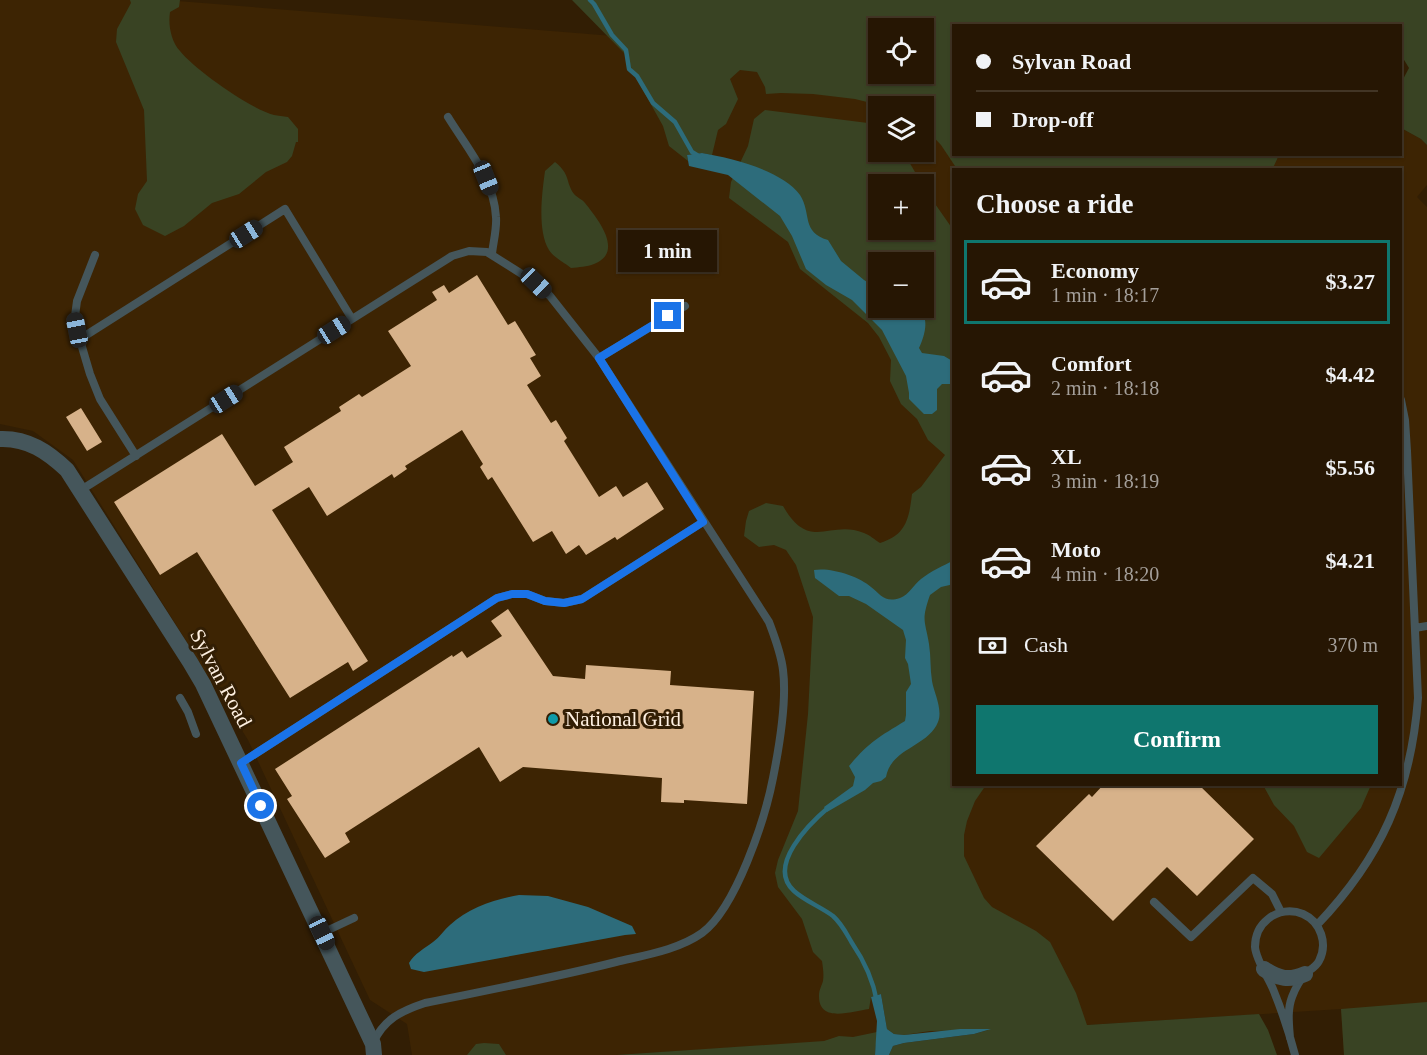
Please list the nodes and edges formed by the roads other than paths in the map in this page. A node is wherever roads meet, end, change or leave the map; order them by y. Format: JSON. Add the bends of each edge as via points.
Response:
{"nodes":[{"id":1,"x":448,"y":117,"type":"dead end"},
{"id":2,"x":95,"y":255,"type":"dead end"},
{"id":3,"x":492,"y":255,"type":"junction"},
{"id":4,"x":685,"y":306,"type":"dead end"},
{"id":5,"x":352,"y":319,"type":"junction"},
{"id":6,"x":80,"y":339,"type":"junction"},
{"id":7,"x":599,"y":358,"type":"junction"},
{"id":8,"x":1402,"y":405,"type":"edge"},
{"id":9,"x":0,"y":439,"type":"edge"},
{"id":10,"x":136,"y":456,"type":"junction"},
{"id":11,"x":81,"y":490,"type":"junction"},
{"id":12,"x":703,"y":522,"type":"junction"},
{"id":13,"x":1427,"y":626,"type":"edge"},
{"id":14,"x":1415,"y":628,"type":"junction"},
{"id":15,"x":180,"y":698,"type":"dead end"},
{"id":16,"x":196,"y":734,"type":"dead end"},
{"id":17,"x":241,"y":763,"type":"junction"},
{"id":18,"x":1402,"y":785,"type":"edge"},
{"id":19,"x":1402,"y":786,"type":"edge"},
{"id":20,"x":1154,"y":902,"type":"dead end"},
{"id":21,"x":1281,"y":912,"type":"junction"},
{"id":22,"x":354,"y":918,"type":"dead end"},
{"id":23,"x":1317,"y":925,"type":"junction"},
{"id":24,"x":322,"y":933,"type":"junction"},
{"id":25,"x":1264,"y":969,"type":"junction"},
{"id":26,"x":1305,"y":974,"type":"junction"},
{"id":27,"x":1290,"y":1038,"type":"junction"},
{"id":28,"x":373,"y":1050,"type":"edge"},
{"id":29,"x":1295,"y":1055,"type":"edge"}],
"edges":[{"from":1,"to":3,"type":"lane","via":[[492,194],[496,219]]},
{"from":2,"to":6,"type":"lane","via":[[77,302],[75,316]]},
{"from":3,"to":5,"type":"lane","via":[[469,251],[452,256]]},
{"from":3,"to":7,"type":"lane","via":[[550,296]]},
{"from":4,"to":7,"type":"lane"},
{"from":5,"to":6,"type":"lane","via":[[285,209]]},
{"from":5,"to":10,"type":"lane"},
{"from":6,"to":10,"type":"lane","via":[[100,399]]},
{"from":7,"to":12,"type":"lane"},
{"from":8,"to":14,"type":"lane"},
{"from":9,"to":11,"type":"street","name":"Sylvan Road","via":[[31,444],[51,455]]},
{"from":10,"to":11,"type":"lane"},
{"from":11,"to":17,"type":"street","name":"Sylvan Road","via":[[190,662]]},
{"from":12,"to":17,"type":"lane","via":[[582,599],[564,603],[527,594],[497,598]]},
{"from":12,"to":28,"type":"lane","via":[[769,622],[784,672],[780,737],[769,796],[728,901],[702,932],[660,951],[408,1009],[380,1028]]},
{"from":13,"to":14,"type":"lane"},
{"from":14,"to":18,"type":"lane","via":[[1416,726]]},
{"from":15,"to":16,"type":"lane"},
{"from":17,"to":24,"type":"street","name":"Sylvan Road"},
{"from":19,"to":23,"type":"lane","via":[[1384,834],[1359,877]]},
{"from":20,"to":21,"type":"lane","via":[[1191,937],[1253,878],[1272,894]]},
{"from":21,"to":23,"type":"lane","via":[[1299,913]]},
{"from":21,"to":25,"type":"lane","via":[[1264,922],[1256,937],[1255,949]]},
{"from":22,"to":24,"type":"lane"},
{"from":23,"to":26,"type":"lane","via":[[1323,948],[1316,966]]},
{"from":24,"to":28,"type":"street","name":"Sylvan Road"},
{"from":25,"to":26,"type":"street","via":[[1281,978]]},
{"from":25,"to":27,"type":"lane"},
{"from":26,"to":27,"type":"lane","via":[[1291,1000]]},
{"from":27,"to":29,"type":"lane"}]}
